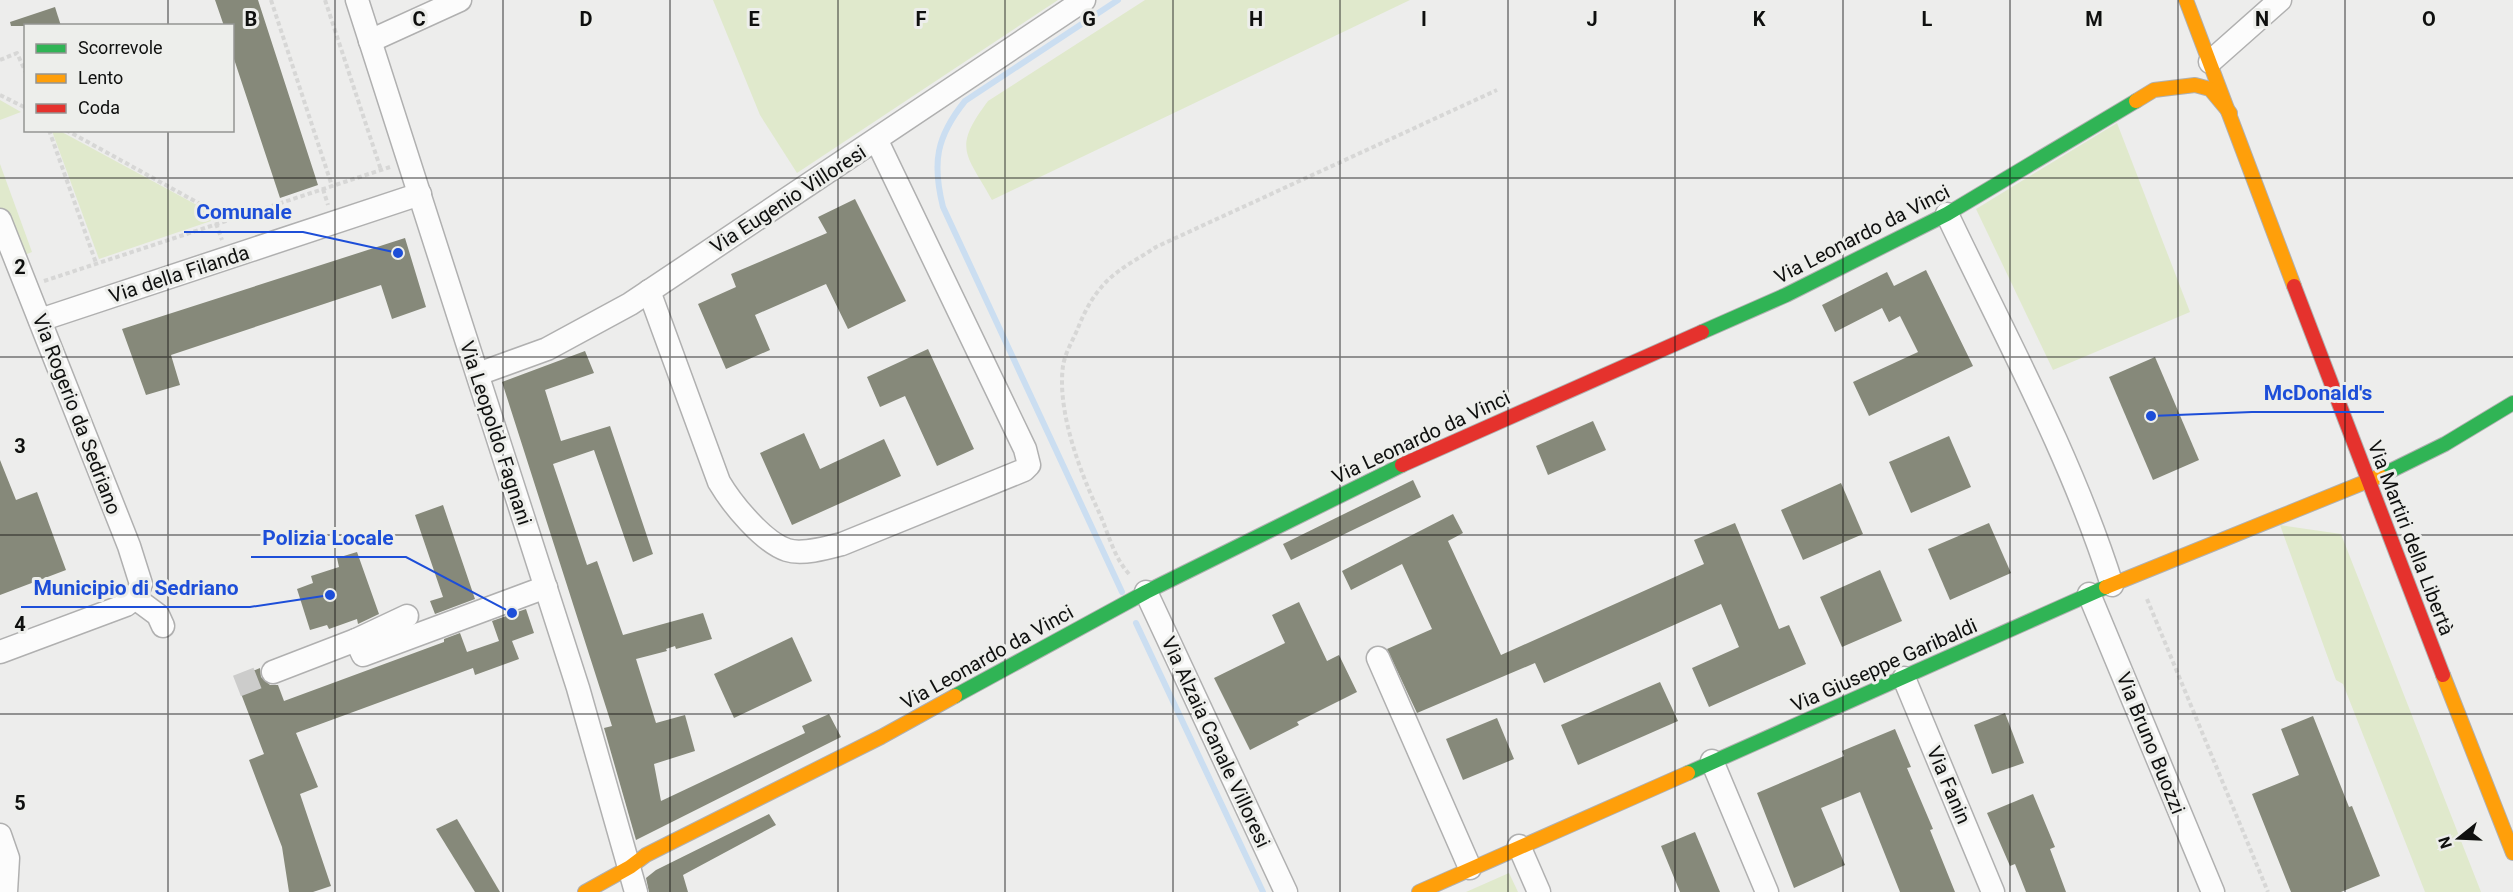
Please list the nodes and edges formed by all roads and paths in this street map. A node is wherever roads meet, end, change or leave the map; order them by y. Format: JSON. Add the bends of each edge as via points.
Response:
{"nodes":[{"id":1,"x":271,"y":0,"type":"edge"},
{"id":2,"x":326,"y":0,"type":"edge"},
{"id":3,"x":357,"y":0,"type":"edge"},
{"id":4,"x":460,"y":0,"type":"edge"},
{"id":5,"x":1084,"y":0,"type":"edge"},
{"id":6,"x":2186,"y":0,"type":"edge"},
{"id":7,"x":2280,"y":0,"type":"edge"},
{"id":8,"x":370,"y":41,"type":"junction"},
{"id":9,"x":0,"y":60,"type":"edge"},
{"id":10,"x":2210,"y":62,"type":"junction"},
{"id":11,"x":24,"y":69,"type":"edge"},
{"id":12,"x":1497,"y":90,"type":"dead end"},
{"id":13,"x":0,"y":94,"type":"edge"},
{"id":14,"x":24,"y":107,"type":"edge"},
{"id":15,"x":2230,"y":113,"type":"junction"},
{"id":16,"x":50,"y":132,"type":"edge"},
{"id":17,"x":70,"y":132,"type":"edge"},
{"id":18,"x":877,"y":141,"type":"junction"},
{"id":19,"x":409,"y":161,"type":"junction"},
{"id":20,"x":381,"y":171,"type":"junction"},
{"id":21,"x":332,"y":186,"type":"junction"},
{"id":22,"x":420,"y":194,"type":"junction"},
{"id":23,"x":1947,"y":214,"type":"junction"},
{"id":24,"x":0,"y":220,"type":"edge"},
{"id":25,"x":216,"y":224,"type":"junction"},
{"id":26,"x":229,"y":258,"type":"junction"},
{"id":27,"x":96,"y":263,"type":"junction"},
{"id":28,"x":26,"y":286,"type":"junction"},
{"id":29,"x":649,"y":291,"type":"junction"},
{"id":30,"x":40,"y":320,"type":"junction"},
{"id":31,"x":478,"y":374,"type":"junction"},
{"id":32,"x":2513,"y":403,"type":"edge"},
{"id":33,"x":2368,"y":482,"type":"junction"},
{"id":34,"x":2136,"y":574,"type":"junction"},
{"id":35,"x":2112,"y":585,"type":"junction"},
{"id":36,"x":546,"y":587,"type":"junction"},
{"id":37,"x":1146,"y":592,"type":"junction"},
{"id":38,"x":2089,"y":594,"type":"junction"},
{"id":39,"x":131,"y":602,"type":"junction"},
{"id":40,"x":407,"y":616,"type":"dead end"},
{"id":41,"x":163,"y":626,"type":"dead end"},
{"id":42,"x":357,"y":640,"type":"junction"},
{"id":43,"x":0,"y":652,"type":"edge"},
{"id":44,"x":1378,"y":658,"type":"dead end"},
{"id":45,"x":273,"y":672,"type":"tunnel mouth"},
{"id":46,"x":1904,"y":678,"type":"junction"},
{"id":47,"x":1712,"y":761,"type":"junction"},
{"id":48,"x":0,"y":835,"type":"edge"},
{"id":49,"x":1519,"y":846,"type":"junction"},
{"id":50,"x":2513,"y":853,"type":"edge"},
{"id":51,"x":630,"y":867,"type":"junction"},
{"id":52,"x":1470,"y":868,"type":"junction"},
{"id":53,"x":6,"y":892,"type":"edge"},
{"id":54,"x":585,"y":892,"type":"edge"},
{"id":55,"x":636,"y":892,"type":"edge"},
{"id":56,"x":1286,"y":892,"type":"edge"},
{"id":57,"x":1419,"y":892,"type":"edge"},
{"id":58,"x":1539,"y":892,"type":"edge"},
{"id":59,"x":1767,"y":892,"type":"edge"},
{"id":60,"x":1993,"y":892,"type":"edge"},
{"id":61,"x":2213,"y":892,"type":"edge"},
{"id":62,"x":2268,"y":892,"type":"edge"}],
"edges":[{"from":1,"to":21,"type":"path"},
{"from":2,"to":20,"type":"path"},
{"from":3,"to":8,"type":"street","name":"Via Leopoldo Fagnani"},
{"from":4,"to":8,"type":"street"},
{"from":5,"to":18,"type":"street","name":"Via Eugenio Villoresi"},
{"from":6,"to":10,"type":"street","name":"Via Martiri della Libertà"},
{"from":7,"to":10,"type":"street"},
{"from":8,"to":19,"type":"street","name":"Via Leopoldo Fagnani"},
{"from":9,"to":11,"type":"path","via":[[17,53]]},
{"from":10,"to":15,"type":"street","name":"Via Martiri della Libertà"},
{"from":12,"to":37,"type":"path","via":[[1156,247],[1123,268],[1094,297],[1063,366],[1066,415],[1080,466],[1115,554]]},
{"from":13,"to":14,"type":"path"},
{"from":15,"to":23,"type":"street","name":"Via Leonardo da Vinci","via":[[2210,89],[2195,86],[2154,90]]},
{"from":15,"to":33,"type":"street","name":"Via Martiri della Libertà"},
{"from":16,"to":27,"type":"path"},
{"from":17,"to":25,"type":"path","via":[[211,210]]},
{"from":18,"to":29,"type":"street","name":"Via Eugenio Villoresi"},
{"from":18,"to":29,"type":"street","via":[[1025,449],[1029,465],[1024,470],[842,544],[800,551],[781,548],[731,502],[719,482]]},
{"from":19,"to":20,"type":"path"},
{"from":19,"to":22,"type":"street","name":"Via Leopoldo Fagnani"},
{"from":20,"to":21,"type":"path"},
{"from":21,"to":25,"type":"path"},
{"from":22,"to":26,"type":"street","name":"Via della Filanda"},
{"from":22,"to":31,"type":"street","name":"Via Leopoldo Fagnani"},
{"from":23,"to":35,"type":"street","via":[[2044,416],[2100,546]]},
{"from":23,"to":37,"type":"street","name":"Via Leonardo da Vinci","via":[[1786,295],[1431,451]]},
{"from":24,"to":28,"type":"street","name":"Via Rogerio da Sedriano"},
{"from":25,"to":26,"type":"path"},
{"from":25,"to":27,"type":"path"},
{"from":26,"to":30,"type":"street","name":"Via della Filanda"},
{"from":27,"to":28,"type":"path"},
{"from":28,"to":30,"type":"street","name":"Via Rogerio da Sedriano"},
{"from":29,"to":31,"type":"street","name":"Via Eugenio Villoresi","via":[[547,349]]},
{"from":30,"to":39,"type":"street","name":"Via Rogerio da Sedriano","via":[[140,576],[141,584]]},
{"from":31,"to":36,"type":"street","name":"Via Leopoldo Fagnani"},
{"from":32,"to":33,"type":"street","name":"Via Giuseppe Garibaldi","via":[[2445,444]]},
{"from":33,"to":34,"type":"street","name":"Via Giuseppe Garibaldi"},
{"from":33,"to":50,"type":"street","name":"Via Martiri della Libertà"},
{"from":34,"to":35,"type":"street","name":"Via Giuseppe Garibaldi"},
{"from":34,"to":62,"type":"path"},
{"from":35,"to":38,"type":"street","name":"Via Giuseppe Garibaldi"},
{"from":36,"to":42,"type":"street","via":[[363,654]]},
{"from":36,"to":51,"type":"street","name":"Via Leopoldo Fagnani"},
{"from":37,"to":51,"type":"street","name":"Via Leonardo da Vinci","via":[[881,737],[646,855]]},
{"from":37,"to":56,"type":"street","name":"Via Alzaia Canale Villoresi"},
{"from":38,"to":46,"type":"street","name":"Via Giuseppe Garibaldi"},
{"from":38,"to":61,"type":"street","name":"Via Bruno Buozzi"},
{"from":39,"to":41,"type":"street","via":[[158,615]]},
{"from":39,"to":43,"type":"street"},
{"from":40,"to":42,"type":"street"},
{"from":42,"to":45,"type":"street"},
{"from":44,"to":52,"type":"street"},
{"from":46,"to":47,"type":"street","name":"Via Giuseppe Garibaldi"},
{"from":46,"to":60,"type":"street","name":"Via Fanin"},
{"from":47,"to":49,"type":"street","name":"Via Giuseppe Garibaldi"},
{"from":47,"to":59,"type":"street"},
{"from":48,"to":53,"type":"street","via":[[8,858]]},
{"from":49,"to":52,"type":"street","name":"Via Giuseppe Garibaldi"},
{"from":49,"to":58,"type":"street"},
{"from":51,"to":54,"type":"street","name":"Via Leonardo da Vinci"},
{"from":51,"to":55,"type":"street","name":"Via Leopoldo Fagnani"},
{"from":52,"to":57,"type":"street","name":"Via Giuseppe Garibaldi"}]}
